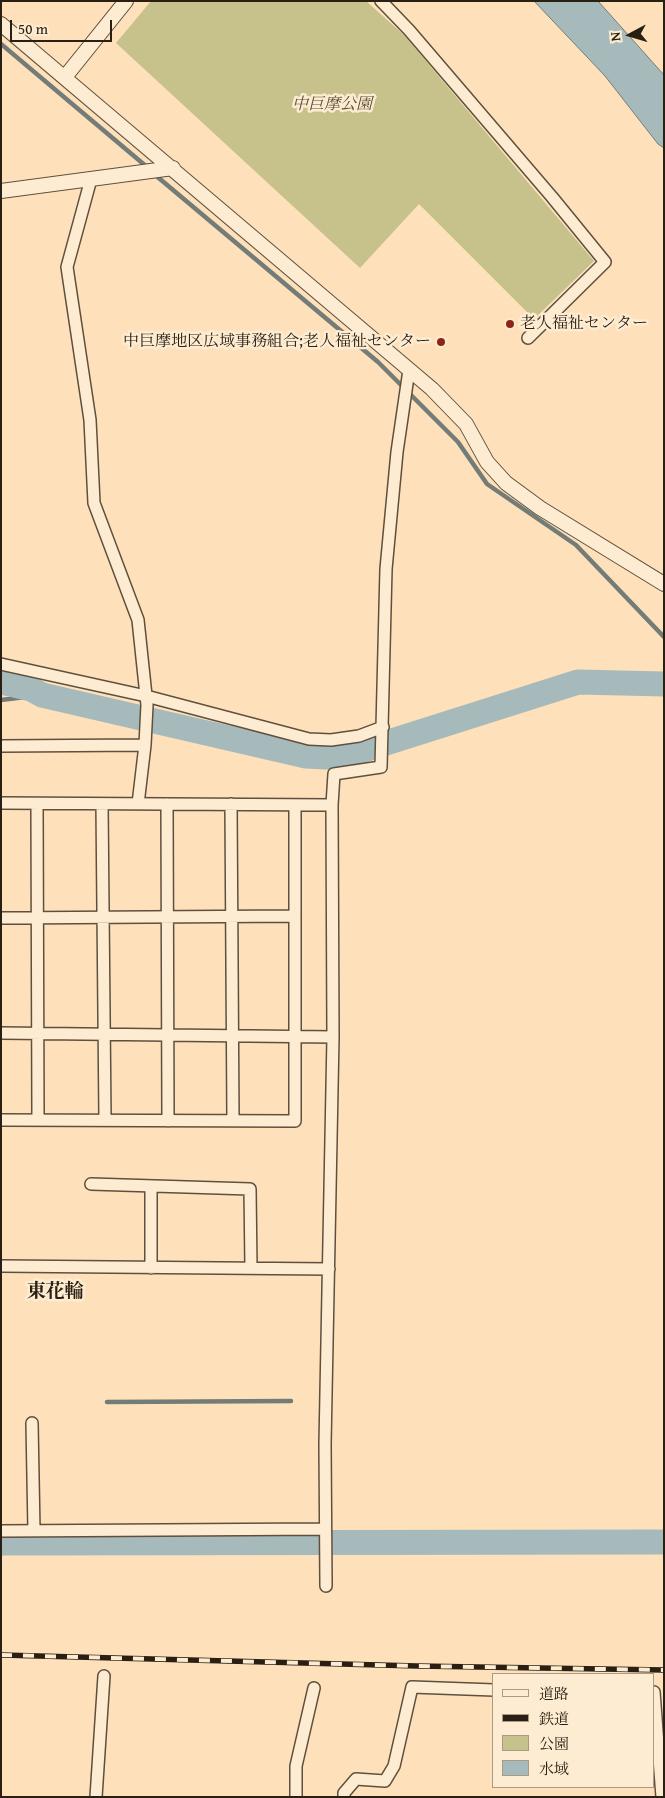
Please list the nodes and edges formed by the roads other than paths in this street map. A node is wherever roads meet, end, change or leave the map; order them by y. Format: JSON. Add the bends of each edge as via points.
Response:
{"nodes":[{"id":1,"x":126,"y":1,"type":"edge"},
{"id":2,"x":381,"y":1,"type":"edge"},
{"id":3,"x":1,"y":24,"type":"edge"},
{"id":4,"x":65,"y":77,"type":"junction"},
{"id":5,"x":172,"y":168,"type":"junction"},
{"id":6,"x":91,"y":179,"type":"junction"},
{"id":7,"x":1,"y":191,"type":"edge"},
{"id":8,"x":528,"y":338,"type":"dead end"},
{"id":9,"x":409,"y":370,"type":"junction"},
{"id":10,"x":664,"y":584,"type":"edge"},
{"id":11,"x":1,"y":664,"type":"edge"},
{"id":12,"x":147,"y":700,"type":"junction"},
{"id":13,"x":383,"y":731,"type":"junction"},
{"id":14,"x":146,"y":745,"type":"junction"},
{"id":15,"x":1,"y":746,"type":"edge"},
{"id":16,"x":1,"y":803,"type":"edge"},
{"id":17,"x":37,"y":804,"type":"junction"},
{"id":18,"x":102,"y":804,"type":"junction"},
{"id":19,"x":138,"y":804,"type":"junction"},
{"id":20,"x":167,"y":804,"type":"junction"},
{"id":21,"x":230,"y":804,"type":"junction"},
{"id":22,"x":295,"y":804,"type":"junction"},
{"id":23,"x":332,"y":805,"type":"junction"},
{"id":24,"x":232,"y":916,"type":"junction"},
{"id":25,"x":295,"y":916,"type":"junction"},
{"id":26,"x":103,"y":917,"type":"junction"},
{"id":27,"x":167,"y":917,"type":"junction"},
{"id":28,"x":1,"y":918,"type":"edge"},
{"id":29,"x":37,"y":918,"type":"junction"},
{"id":30,"x":1,"y":1033,"type":"edge"},
{"id":31,"x":38,"y":1033,"type":"junction"},
{"id":32,"x":104,"y":1034,"type":"junction"},
{"id":33,"x":168,"y":1034,"type":"junction"},
{"id":34,"x":232,"y":1035,"type":"junction"},
{"id":35,"x":295,"y":1036,"type":"junction"},
{"id":36,"x":333,"y":1037,"type":"junction"},
{"id":37,"x":1,"y":1120,"type":"edge"},
{"id":38,"x":38,"y":1120,"type":"junction"},
{"id":39,"x":105,"y":1120,"type":"junction"},
{"id":40,"x":168,"y":1121,"type":"junction"},
{"id":41,"x":233,"y":1121,"type":"junction"},
{"id":42,"x":91,"y":1184,"type":"dead end"},
{"id":43,"x":151,"y":1186,"type":"junction"},
{"id":44,"x":1,"y":1266,"type":"edge"},
{"id":45,"x":151,"y":1268,"type":"junction"},
{"id":46,"x":250,"y":1268,"type":"junction"},
{"id":47,"x":329,"y":1269,"type":"junction"},
{"id":48,"x":32,"y":1423,"type":"dead end"},
{"id":49,"x":1,"y":1531,"type":"edge"},
{"id":50,"x":34,"y":1531,"type":"junction"},
{"id":51,"x":326,"y":1532,"type":"junction"},
{"id":52,"x":326,"y":1586,"type":"dead end"},
{"id":53,"x":104,"y":1676,"type":"dead end"},
{"id":54,"x":314,"y":1688,"type":"dead end"},
{"id":55,"x":492,"y":1690,"type":"edge"},
{"id":56,"x":655,"y":1705,"type":"edge"},
{"id":57,"x":96,"y":1797,"type":"edge"},
{"id":58,"x":296,"y":1797,"type":"edge"},
{"id":59,"x":344,"y":1797,"type":"edge"},
{"id":60,"x":662,"y":1797,"type":"edge"}],
"edges":[{"from":1,"to":4,"type":"street"},
{"from":2,"to":8,"type":"street","via":[[442,68],[605,262]]},
{"from":3,"to":4,"type":"street"},
{"from":4,"to":5,"type":"street"},
{"from":5,"to":6,"type":"street"},
{"from":5,"to":9,"type":"street"},
{"from":6,"to":7,"type":"street"},
{"from":6,"to":12,"type":"street","via":[[67,267],[90,420],[94,503],[138,620]]},
{"from":9,"to":10,"type":"street","via":[[432,388],[466,424],[488,462],[506,483],[540,508]]},
{"from":9,"to":13,"type":"street","via":[[397,452],[386,570]]},
{"from":11,"to":12,"type":"street"},
{"from":12,"to":13,"type":"street","via":[[309,740],[332,740]]},
{"from":12,"to":14,"type":"street"},
{"from":13,"to":23,"type":"street","via":[[381,767],[334,774]]},
{"from":14,"to":15,"type":"street"},
{"from":14,"to":19,"type":"street"},
{"from":16,"to":17,"type":"street"},
{"from":17,"to":18,"type":"street"},
{"from":17,"to":29,"type":"street"},
{"from":18,"to":19,"type":"street"},
{"from":18,"to":26,"type":"street"},
{"from":19,"to":20,"type":"street"},
{"from":20,"to":21,"type":"street"},
{"from":20,"to":27,"type":"street"},
{"from":21,"to":22,"type":"street"},
{"from":21,"to":24,"type":"street"},
{"from":22,"to":23,"type":"street"},
{"from":22,"to":25,"type":"street"},
{"from":23,"to":36,"type":"street"},
{"from":24,"to":25,"type":"street"},
{"from":24,"to":27,"type":"street"},
{"from":24,"to":34,"type":"street"},
{"from":25,"to":35,"type":"street"},
{"from":26,"to":27,"type":"street"},
{"from":26,"to":29,"type":"street"},
{"from":26,"to":32,"type":"street"},
{"from":27,"to":33,"type":"street"},
{"from":28,"to":29,"type":"street"},
{"from":29,"to":31,"type":"street"},
{"from":30,"to":31,"type":"street"},
{"from":31,"to":32,"type":"street"},
{"from":31,"to":38,"type":"street"},
{"from":32,"to":33,"type":"street"},
{"from":32,"to":39,"type":"street"},
{"from":33,"to":34,"type":"street"},
{"from":33,"to":40,"type":"street"},
{"from":34,"to":35,"type":"street"},
{"from":34,"to":41,"type":"street"},
{"from":35,"to":36,"type":"street"},
{"from":35,"to":41,"type":"street","via":[[295,1121]]},
{"from":36,"to":47,"type":"street"},
{"from":37,"to":38,"type":"street"},
{"from":38,"to":39,"type":"street"},
{"from":39,"to":40,"type":"street"},
{"from":40,"to":41,"type":"street"},
{"from":42,"to":43,"type":"street"},
{"from":43,"to":45,"type":"street"},
{"from":43,"to":46,"type":"street","via":[[250,1189]]},
{"from":44,"to":45,"type":"street"},
{"from":45,"to":46,"type":"street"},
{"from":46,"to":47,"type":"street"},
{"from":47,"to":51,"type":"street"},
{"from":48,"to":50,"type":"street"},
{"from":49,"to":50,"type":"street"},
{"from":50,"to":51,"type":"street"},
{"from":51,"to":52,"type":"street"},
{"from":53,"to":57,"type":"street"},
{"from":54,"to":58,"type":"street","via":[[296,1766]]},
{"from":55,"to":59,"type":"street","via":[[412,1687],[394,1766],[385,1781],[356,1779]]},
{"from":56,"to":60,"type":"street"}]}
